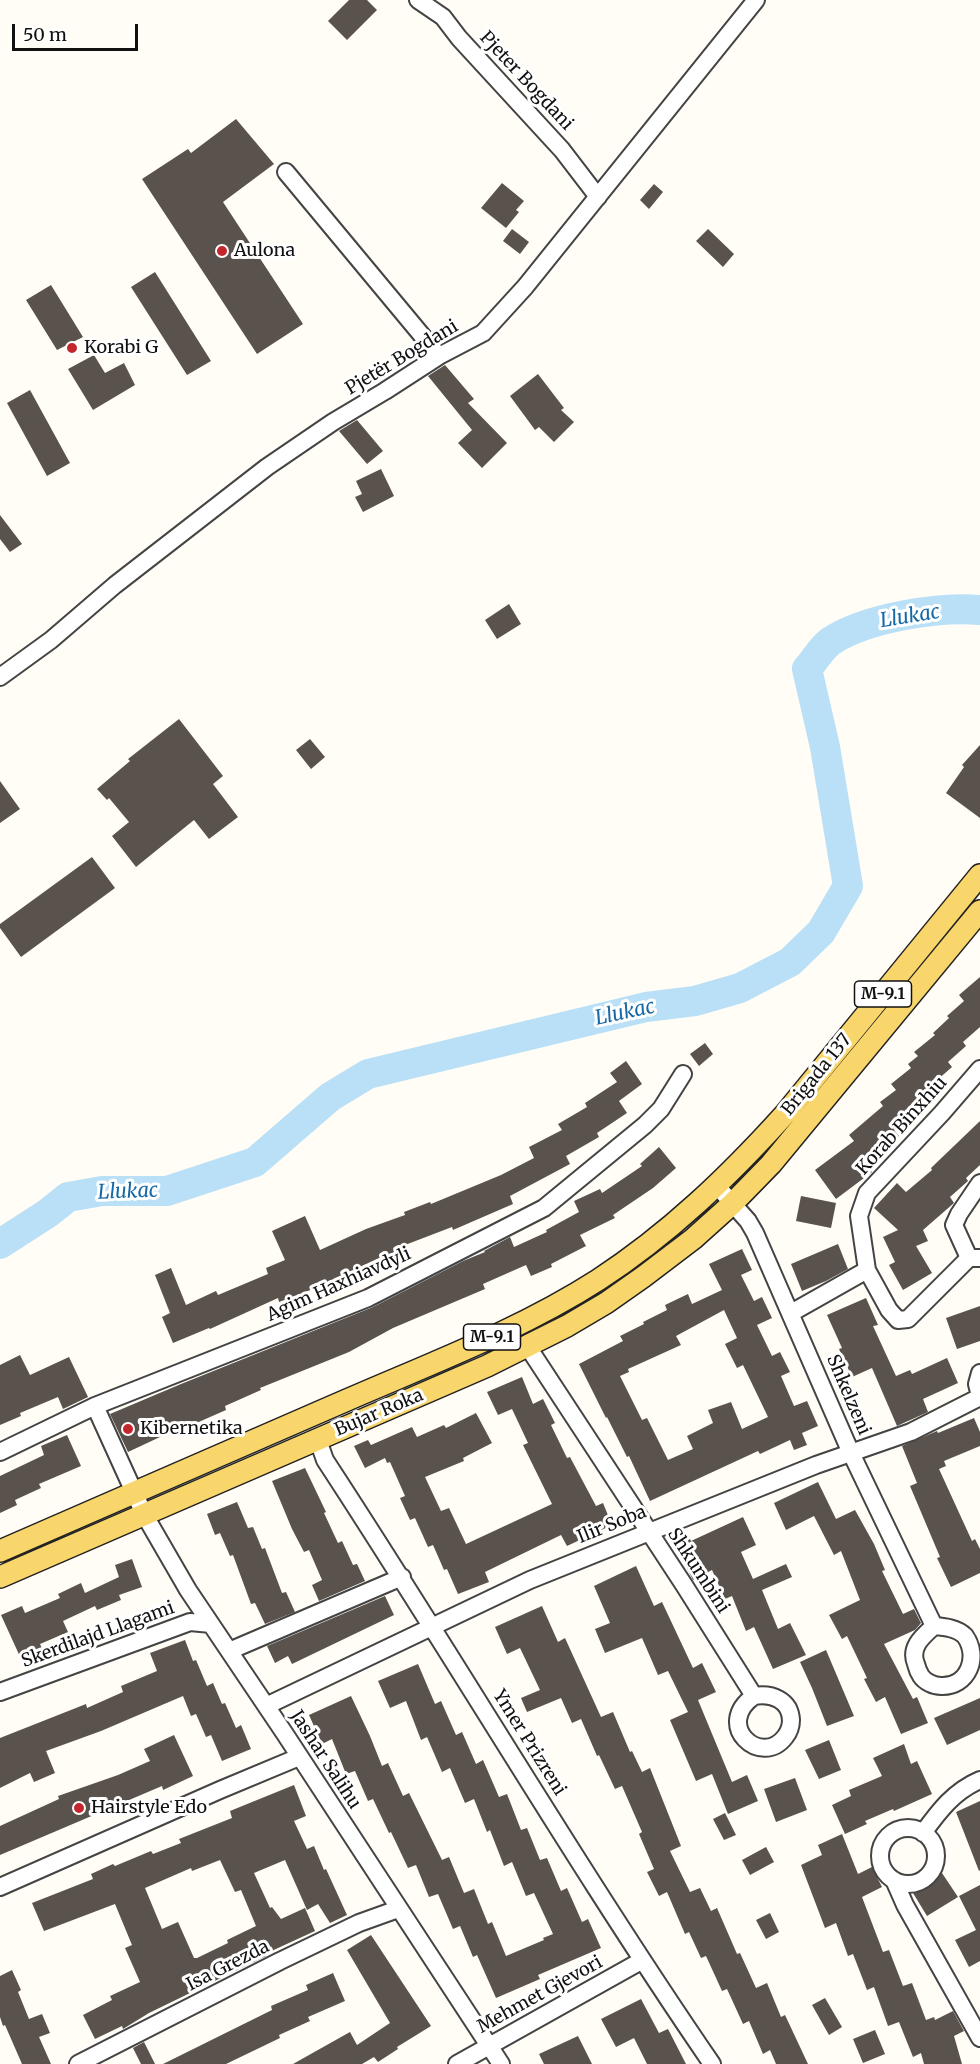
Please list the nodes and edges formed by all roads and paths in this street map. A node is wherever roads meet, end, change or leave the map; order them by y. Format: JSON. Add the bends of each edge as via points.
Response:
{"nodes":[{"id":1,"x":418,"y":0,"type":"edge"},
{"id":2,"x":756,"y":0,"type":"edge"},
{"id":3,"x":286,"y":172,"type":"dead end"},
{"id":4,"x":598,"y":197,"type":"junction"},
{"id":5,"x":439,"y":356,"type":"junction"},
{"id":6,"x":0,"y":677,"type":"edge"},
{"id":7,"x":980,"y":875,"type":"edge"},
{"id":8,"x":980,"y":911,"type":"edge"},
{"id":9,"x":980,"y":1069,"type":"edge"},
{"id":10,"x":683,"y":1074,"type":"dead end"},
{"id":11,"x":980,"y":1183,"type":"edge"},
{"id":12,"x":717,"y":1186,"type":"junction"},
{"id":13,"x":732,"y":1204,"type":"junction"},
{"id":14,"x":974,"y":1258,"type":"edge"},
{"id":15,"x":867,"y":1270,"type":"junction"},
{"id":16,"x":791,"y":1313,"type":"junction"},
{"id":17,"x":528,"y":1347,"type":"junction"},
{"id":18,"x":980,"y":1373,"type":"edge"},
{"id":19,"x":980,"y":1397,"type":"edge"},
{"id":20,"x":94,"y":1406,"type":"junction"},
{"id":21,"x":318,"y":1440,"type":"junction"},
{"id":22,"x":0,"y":1452,"type":"edge"},
{"id":23,"x":851,"y":1453,"type":"junction"},
{"id":24,"x":134,"y":1493,"type":"junction"},
{"id":25,"x":144,"y":1514,"type":"junction"},
{"id":26,"x":650,"y":1531,"type":"junction"},
{"id":27,"x":0,"y":1551,"type":"edge"},
{"id":28,"x":0,"y":1577,"type":"edge"},
{"id":29,"x":402,"y":1577,"type":"junction"},
{"id":30,"x":211,"y":1624,"type":"junction"},
{"id":31,"x":934,"y":1626,"type":"dead end"},
{"id":32,"x":433,"y":1627,"type":"junction"},
{"id":33,"x":229,"y":1651,"type":"junction"},
{"id":34,"x":0,"y":1692,"type":"edge"},
{"id":35,"x":754,"y":1696,"type":"dead end"},
{"id":36,"x":266,"y":1706,"type":"junction"},
{"id":37,"x":299,"y":1757,"type":"junction"},
{"id":38,"x":980,"y":1780,"type":"edge"},
{"id":39,"x":923,"y":1833,"type":"junction"},
{"id":40,"x":894,"y":1880,"type":"junction"},
{"id":41,"x":0,"y":1887,"type":"edge"},
{"id":42,"x":398,"y":1909,"type":"junction"},
{"id":43,"x":641,"y":1961,"type":"junction"},
{"id":44,"x":980,"y":2038,"type":"edge"},
{"id":45,"x":488,"y":2046,"type":"junction"},
{"id":46,"x":78,"y":2064,"type":"edge"},
{"id":47,"x":457,"y":2064,"type":"edge"},
{"id":48,"x":501,"y":2064,"type":"edge"},
{"id":49,"x":712,"y":2064,"type":"edge"}],
"edges":[{"from":1,"to":4,"type":"street","name":"Pjeter Bogdani","via":[[443,17],[562,150]]},
{"from":2,"to":4,"type":"street","name":"Pjetër Bogdani"},
{"from":3,"to":5,"type":"street"},
{"from":4,"to":5,"type":"street","name":"Pjetër Bogdani","via":[[483,333]]},
{"from":5,"to":6,"type":"street","name":"Pjetër Bogdani","via":[[267,467]]},
{"from":7,"to":12,"type":"main road","name":"Brigada 137","number":"M-9.1","via":[[785,1114]]},
{"from":8,"to":13,"type":"main road","name":"Brigada 137","number":"M-9.1","via":[[796,1135]]},
{"from":9,"to":15,"type":"street","name":"Korab Binxhiu","via":[[867,1193],[859,1216]]},
{"from":10,"to":20,"type":"street","name":"Agim Haxhiavdyli","via":[[661,1109],[645,1125],[544,1208],[368,1298]]},
{"from":11,"to":14,"type":"street","via":[[954,1226]]},
{"from":12,"to":13,"type":"street","name":"Shkelzeni"},
{"from":12,"to":24,"type":"main road","name":"Bujar Roka","number":"M-9.1","via":[[634,1256],[523,1323]]},
{"from":13,"to":16,"type":"street","name":"Shkelzeni","via":[[755,1233]]},
{"from":13,"to":17,"type":"main road","name":"Bujar Roka","number":"M-9.1","via":[[643,1277],[587,1315]]},
{"from":14,"to":15,"type":"street","via":[[908,1319],[898,1320],[889,1310]]},
{"from":15,"to":16,"type":"street"},
{"from":16,"to":23,"type":"street","name":"Shkelzeni"},
{"from":17,"to":21,"type":"main road","name":"Bujar Roka","number":"M-9.1"},
{"from":17,"to":26,"type":"street","name":"Shkumbini"},
{"from":18,"to":19,"type":"street","via":[[976,1384]]},
{"from":19,"to":23,"type":"street","name":"Ilir Soba","via":[[911,1432]]},
{"from":20,"to":22,"type":"street","name":"Agim Haxhiavdyli"},
{"from":20,"to":24,"type":"street"},
{"from":21,"to":25,"type":"main road","name":"Bujar Roka","number":"M-9.1"},
{"from":21,"to":29,"type":"street","name":"Ymer Prizreni","via":[[325,1460]]},
{"from":23,"to":26,"type":"street","name":"Ilir Soba"},
{"from":23,"to":31,"type":"street","name":"Shkelzeni"},
{"from":24,"to":25,"type":"street","name":"Jashar Salihu"},
{"from":24,"to":27,"type":"main road","name":"Bujar Roka","number":"M-9.1"},
{"from":25,"to":28,"type":"main road","name":"Bujar Roka","number":"M-9.1"},
{"from":25,"to":30,"type":"street","name":"Jashar Salihu"},
{"from":26,"to":32,"type":"street","name":"Ilir Soba","via":[[530,1580]]},
{"from":26,"to":35,"type":"street","name":"Shkumbini"},
{"from":29,"to":32,"type":"street","name":"Ymer Prizreni"},
{"from":29,"to":33,"type":"street"},
{"from":30,"to":33,"type":"street","name":"Jashar Salihu"},
{"from":30,"to":34,"type":"street","name":"Skerdilajd Llagami","via":[[190,1622]]},
{"from":32,"to":36,"type":"street","name":"Ilir Soba"},
{"from":32,"to":43,"type":"street","name":"Ymer Prizreni"},
{"from":33,"to":36,"type":"street","name":"Jashar Salihu"},
{"from":36,"to":37,"type":"street","name":"Jashar Salihu"},
{"from":37,"to":41,"type":"street"},
{"from":37,"to":42,"type":"street","name":"Jashar Salihu"},
{"from":38,"to":39,"type":"street","via":[[964,1787],[940,1809]]},
{"from":39,"to":40,"type":"street","via":[[933,1845],[933,1869],[914,1884]]},
{"from":39,"to":40,"type":"street","via":[[915,1829],[897,1830],[883,1843],[881,1864]]},
{"from":40,"to":44,"type":"street"},
{"from":42,"to":45,"type":"street","name":"Jashar Salihu"},
{"from":42,"to":46,"type":"street","name":"Isa Grezda","via":[[279,1961]]},
{"from":43,"to":45,"type":"street","name":"Mehmet Gjevori"},
{"from":43,"to":49,"type":"street","name":"Ymer Prizreni"},
{"from":45,"to":47,"type":"street","name":"Mehmet Gjevori"},
{"from":45,"to":48,"type":"street","name":"Jashar Salihu"}]}
